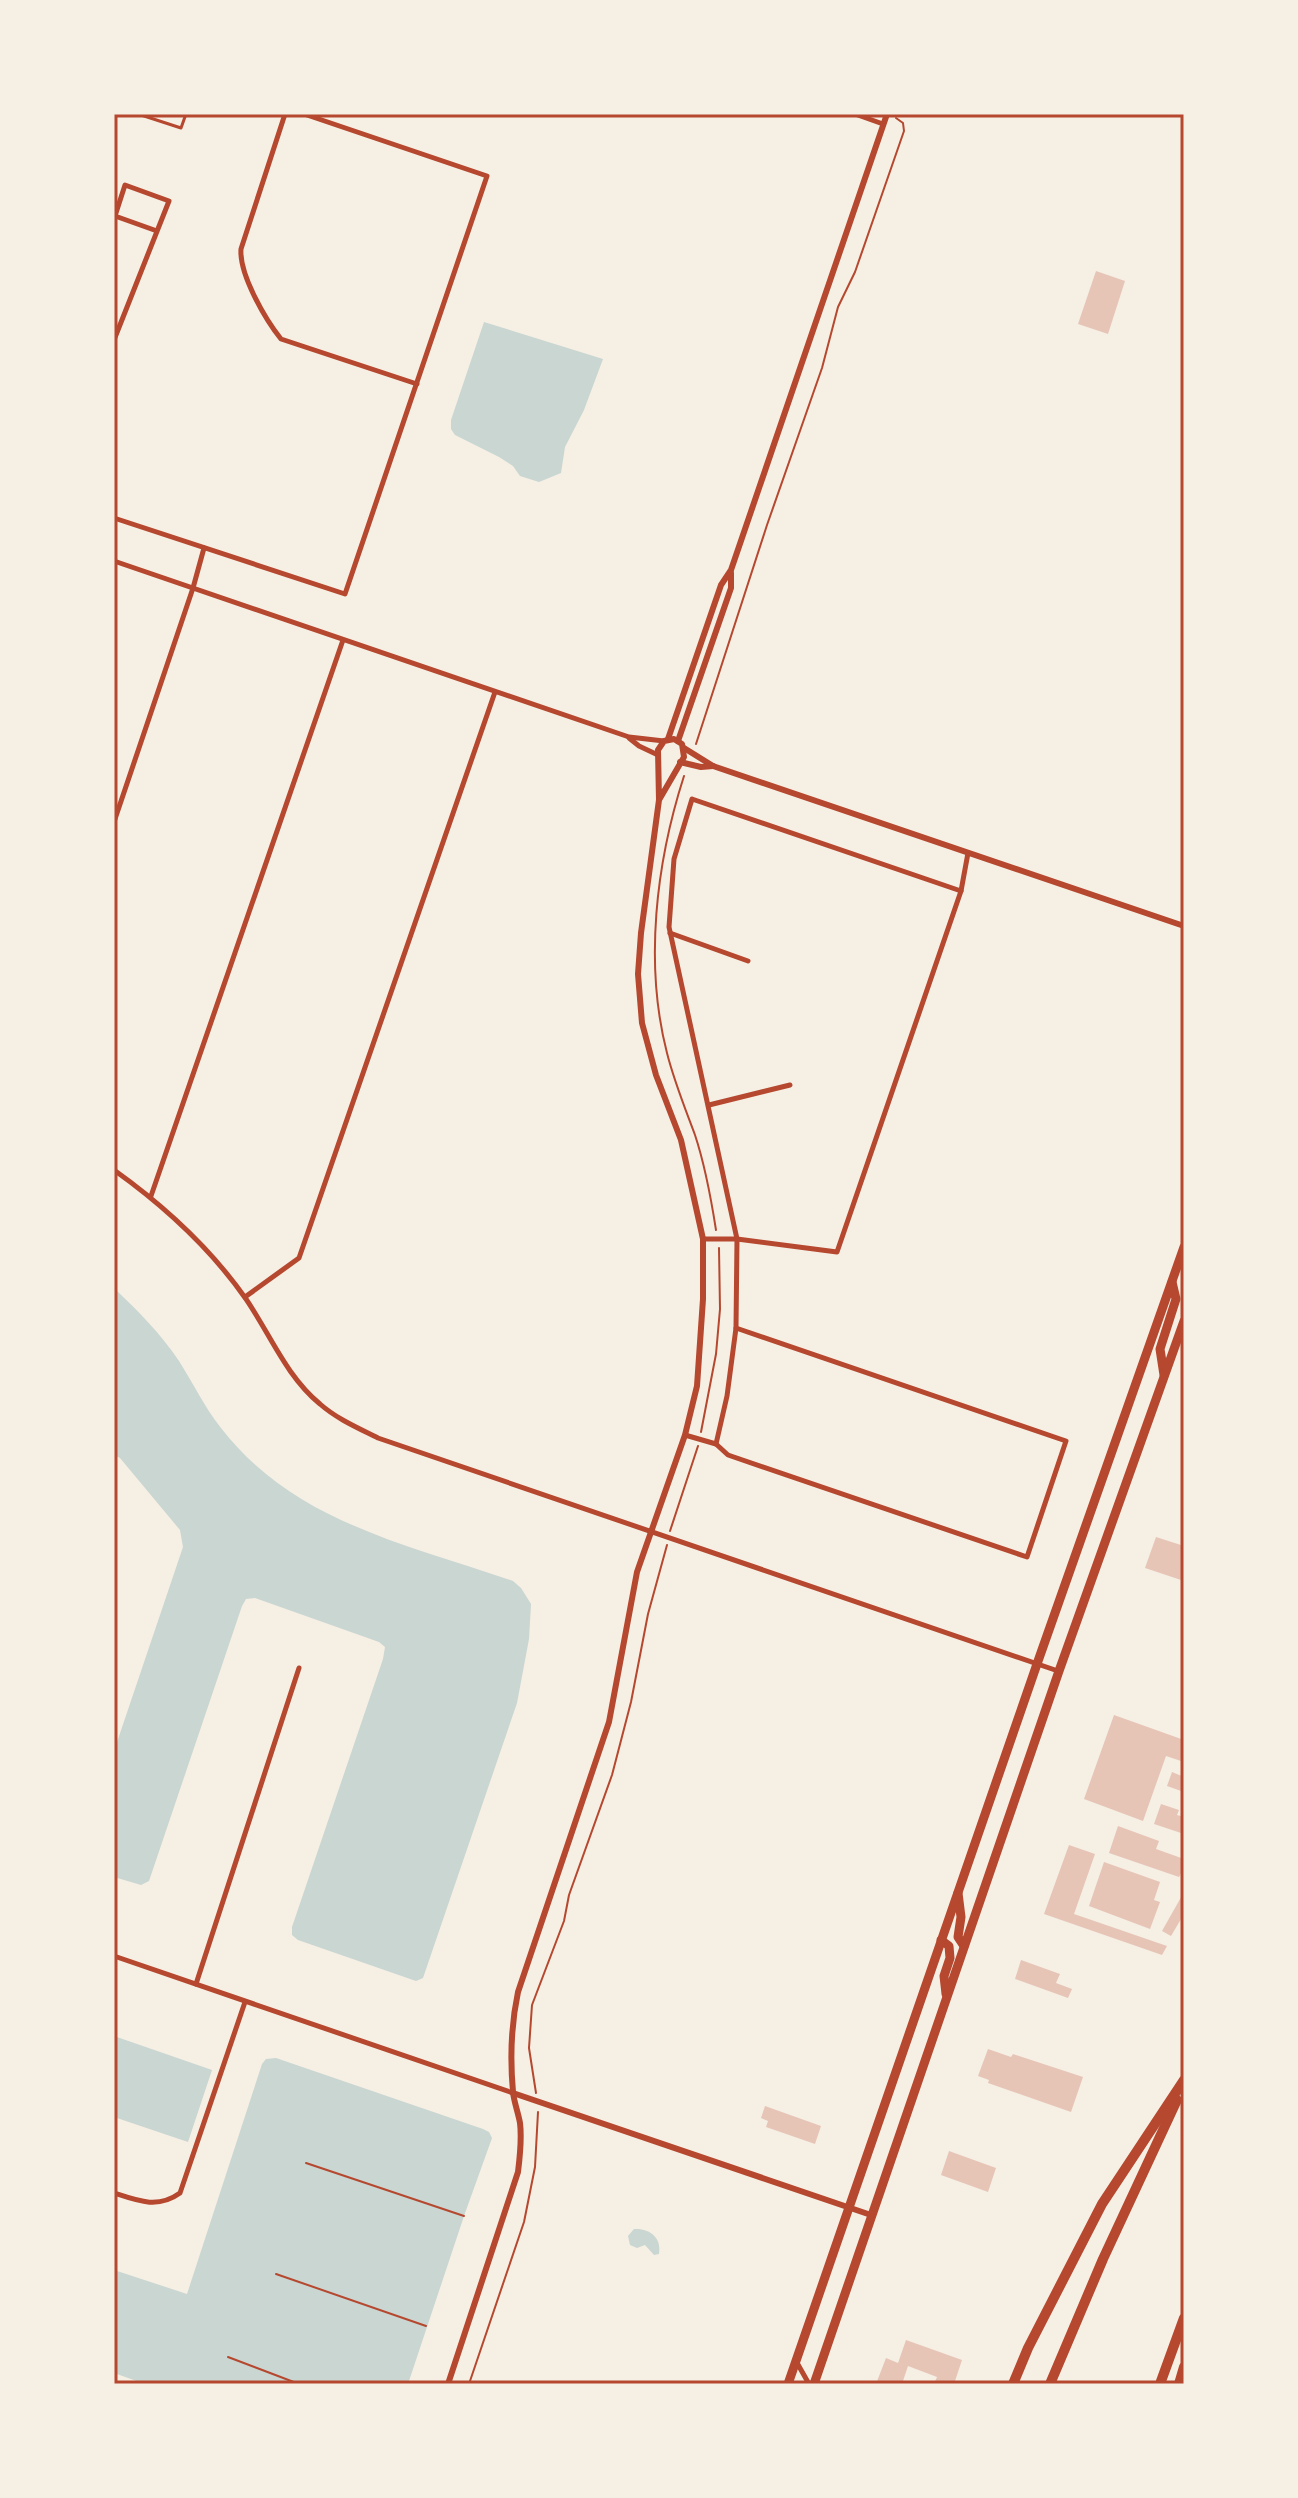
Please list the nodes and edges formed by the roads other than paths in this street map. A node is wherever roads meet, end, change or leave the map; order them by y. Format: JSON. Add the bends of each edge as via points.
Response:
{"nodes":[{"id":1,"x":138,"y":114,"type":"edge"},
{"id":2,"x":186,"y":114,"type":"edge"},
{"id":3,"x":285,"y":114,"type":"edge"},
{"id":4,"x":304,"y":114,"type":"edge"},
{"id":5,"x":855,"y":114,"type":"edge"},
{"id":6,"x":887,"y":114,"type":"edge"},
{"id":7,"x":883,"y":124,"type":"junction"},
{"id":8,"x":157,"y":231,"type":"junction"},
{"id":9,"x":114,"y":340,"type":"edge"},
{"id":10,"x":417,"y":384,"type":"junction"},
{"id":11,"x":114,"y":518,"type":"edge"},
{"id":12,"x":204,"y":548,"type":"junction"},
{"id":13,"x":114,"y":561,"type":"edge"},
{"id":14,"x":731,"y":570,"type":"junction"},
{"id":15,"x":193,"y":588,"type":"junction"},
{"id":16,"x":343,"y":640,"type":"junction"},
{"id":17,"x":495,"y":692,"type":"junction"},
{"id":18,"x":629,"y":737,"type":"junction"},
{"id":19,"x":666,"y":740,"type":"junction"},
{"id":20,"x":678,"y":741,"type":"junction"},
{"id":21,"x":684,"y":748,"type":"junction"},
{"id":22,"x":658,"y":757,"type":"junction"},
{"id":23,"x":679,"y":762,"type":"junction"},
{"id":24,"x":713,"y":766,"type":"junction"},
{"id":25,"x":659,"y":800,"type":"junction"},
{"id":26,"x":114,"y":822,"type":"edge"},
{"id":27,"x":968,"y":853,"type":"junction"},
{"id":28,"x":961,"y":891,"type":"junction"},
{"id":29,"x":1184,"y":926,"type":"edge"},
{"id":30,"x":670,"y":933,"type":"junction"},
{"id":31,"x":748,"y":961,"type":"dead end"},
{"id":32,"x":790,"y":1085,"type":"dead end"},
{"id":33,"x":709,"y":1105,"type":"junction"},
{"id":34,"x":114,"y":1170,"type":"edge"},
{"id":35,"x":151,"y":1196,"type":"junction"},
{"id":36,"x":703,"y":1239,"type":"junction"},
{"id":37,"x":737,"y":1239,"type":"junction"},
{"id":38,"x":1184,"y":1247,"type":"edge"},
{"id":39,"x":1172,"y":1282,"type":"junction"},
{"id":40,"x":245,"y":1297,"type":"junction"},
{"id":41,"x":1184,"y":1321,"type":"edge"},
{"id":42,"x":736,"y":1328,"type":"junction"},
{"id":43,"x":1164,"y":1378,"type":"junction"},
{"id":44,"x":685,"y":1435,"type":"junction"},
{"id":45,"x":716,"y":1444,"type":"junction"},
{"id":46,"x":651,"y":1532,"type":"junction"},
{"id":47,"x":1037,"y":1664,"type":"junction"},
{"id":48,"x":299,"y":1668,"type":"dead end"},
{"id":49,"x":1059,"y":1671,"type":"junction"},
{"id":50,"x":957,"y":1891,"type":"junction"},
{"id":51,"x":941,"y":1940,"type":"junction"},
{"id":52,"x":964,"y":1946,"type":"junction"},
{"id":53,"x":114,"y":1956,"type":"edge"},
{"id":54,"x":196,"y":1984,"type":"junction"},
{"id":55,"x":947,"y":1998,"type":"junction"},
{"id":56,"x":245,"y":2002,"type":"junction"},
{"id":57,"x":1184,"y":2080,"type":"edge"},
{"id":58,"x":1184,"y":2088,"type":"edge"},
{"id":59,"x":513,"y":2093,"type":"junction"},
{"id":60,"x":114,"y":2193,"type":"edge"},
{"id":61,"x":848,"y":2207,"type":"junction"},
{"id":62,"x":871,"y":2215,"type":"junction"},
{"id":63,"x":1184,"y":2318,"type":"edge"},
{"id":64,"x":796,"y":2360,"type":"junction"},
{"id":65,"x":1184,"y":2367,"type":"edge"},
{"id":66,"x":448,"y":2384,"type":"edge"},
{"id":67,"x":788,"y":2384,"type":"edge"},
{"id":68,"x":811,"y":2384,"type":"edge"},
{"id":69,"x":1013,"y":2384,"type":"edge"},
{"id":70,"x":1050,"y":2384,"type":"edge"},
{"id":71,"x":1160,"y":2384,"type":"edge"},
{"id":72,"x":1179,"y":2384,"type":"edge"}],
"edges":[{"from":1,"to":2,"type":"lane","via":[[181,128]]},
{"from":3,"to":10,"type":"street","via":[[240,262],[270,325],[281,339]]},
{"from":4,"to":10,"type":"street","via":[[487,176]]},
{"from":5,"to":7,"type":"street"},
{"from":6,"to":7,"type":"street"},
{"from":7,"to":14,"type":"street"},
{"from":8,"to":8,"type":"street","via":[[169,201],[125,185],[115,216]]},
{"from":8,"to":9,"type":"street"},
{"from":10,"to":12,"type":"street","via":[[345,594]]},
{"from":11,"to":12,"type":"street"},
{"from":12,"to":15,"type":"street"},
{"from":13,"to":15,"type":"street"},
{"from":14,"to":19,"type":"street"},
{"from":14,"to":20,"type":"street","via":[[731,588]]},
{"from":15,"to":16,"type":"street"},
{"from":15,"to":26,"type":"street"},
{"from":16,"to":17,"type":"street"},
{"from":16,"to":35,"type":"street"},
{"from":17,"to":18,"type":"street"},
{"from":17,"to":40,"type":"street","via":[[299,1258]]},
{"from":18,"to":19,"type":"street"},
{"from":18,"to":22,"type":"street"},
{"from":19,"to":20,"type":"street"},
{"from":19,"to":22,"type":"street"},
{"from":20,"to":21,"type":"street"},
{"from":21,"to":23,"type":"street"},
{"from":21,"to":24,"type":"street"},
{"from":22,"to":23,"type":"street","via":[[668,765]]},
{"from":22,"to":25,"type":"street"},
{"from":23,"to":24,"type":"street"},
{"from":23,"to":25,"type":"street"},
{"from":24,"to":27,"type":"street"},
{"from":25,"to":36,"type":"street","via":[[641,933],[642,1023],[681,1140]]},
{"from":27,"to":28,"type":"street"},
{"from":27,"to":29,"type":"street"},
{"from":28,"to":30,"type":"street","via":[[692,799],[674,859]]},
{"from":28,"to":37,"type":"street","via":[[837,1252]]},
{"from":30,"to":31,"type":"street"},
{"from":30,"to":33,"type":"street"},
{"from":32,"to":33,"type":"street"},
{"from":33,"to":37,"type":"street"},
{"from":34,"to":35,"type":"street"},
{"from":35,"to":40,"type":"street"},
{"from":36,"to":37,"type":"street"},
{"from":36,"to":44,"type":"street","via":[[697,1386]]},
{"from":37,"to":42,"type":"street"},
{"from":38,"to":39,"type":"highway"},
{"from":39,"to":43,"type":"highway","via":[[1176,1299],[1160,1349]]},
{"from":39,"to":47,"type":"highway"},
{"from":40,"to":46,"type":"street","via":[[293,1375],[344,1421],[378,1438]]},
{"from":41,"to":43,"type":"highway"},
{"from":42,"to":45,"type":"street"},
{"from":42,"to":45,"type":"street","via":[[1066,1441],[1027,1557],[728,1455]]},
{"from":43,"to":49,"type":"highway"},
{"from":44,"to":45,"type":"street"},
{"from":44,"to":46,"type":"street"},
{"from":46,"to":47,"type":"street"},
{"from":46,"to":59,"type":"street","via":[[628,1610],[609,1722],[518,1992]]},
{"from":47,"to":49,"type":"street"},
{"from":47,"to":50,"type":"highway"},
{"from":48,"to":54,"type":"street"},
{"from":49,"to":52,"type":"highway"},
{"from":50,"to":51,"type":"highway"},
{"from":50,"to":52,"type":"highway","via":[[958,1937]]},
{"from":51,"to":55,"type":"highway","via":[[951,1951],[944,1976]]},
{"from":51,"to":61,"type":"highway"},
{"from":52,"to":55,"type":"highway"},
{"from":53,"to":54,"type":"street"},
{"from":54,"to":56,"type":"street"},
{"from":55,"to":62,"type":"highway"},
{"from":56,"to":59,"type":"street"},
{"from":56,"to":60,"type":"street","via":[[180,2193],[170,2201],[143,2203]]},
{"from":57,"to":69,"type":"highway","via":[[1102,2204]]},
{"from":58,"to":70,"type":"highway"},
{"from":59,"to":61,"type":"street"},
{"from":59,"to":66,"type":"street","via":[[521,2135],[518,2172]]},
{"from":61,"to":62,"type":"street"},
{"from":61,"to":64,"type":"highway"},
{"from":62,"to":68,"type":"highway"},
{"from":63,"to":71,"type":"highway"},
{"from":64,"to":67,"type":"highway"},
{"from":64,"to":68,"type":"street"},
{"from":65,"to":72,"type":"highway"}]}
